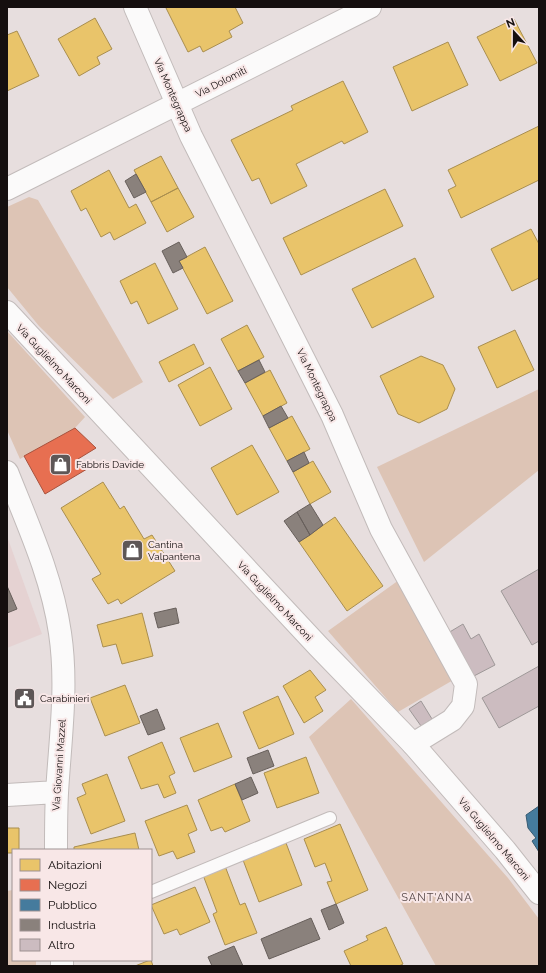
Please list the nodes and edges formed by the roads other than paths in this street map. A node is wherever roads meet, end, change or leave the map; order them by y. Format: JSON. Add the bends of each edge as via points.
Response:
{"nodes":[{"id":1,"x":135,"y":7,"type":"edge"},
{"id":2,"x":370,"y":7,"type":"edge"},
{"id":3,"x":176,"y":105,"type":"junction"},
{"id":4,"x":7,"y":189,"type":"edge"},
{"id":5,"x":7,"y":312,"type":"edge"},
{"id":6,"x":7,"y":472,"type":"edge"},
{"id":7,"x":413,"y":744,"type":"junction"},
{"id":8,"x":57,"y":792,"type":"junction"},
{"id":9,"x":7,"y":795,"type":"edge"},
{"id":10,"x":330,"y":818,"type":"dead end"},
{"id":11,"x":56,"y":849,"type":"edge"},
{"id":12,"x":152,"y":892,"type":"edge"},
{"id":13,"x":539,"y":893,"type":"edge"}],
"edges":[{"from":1,"to":3,"type":"street","name":"Via Montegrappa"},
{"from":2,"to":3,"type":"street","name":"Via Dolomiti"},
{"from":3,"to":4,"type":"street","name":"Via Dolomiti"},
{"from":3,"to":7,"type":"street","name":"Via Montegrappa","via":[[332,415],[381,529],[466,684],[463,706],[452,720]]},
{"from":5,"to":7,"type":"street","name":"Via Guglielmo Marconi","via":[[318,646]]},
{"from":6,"to":8,"type":"street","name":"Via Giovanni Mazzel","via":[[47,576],[60,634],[64,688]]},
{"from":7,"to":13,"type":"street","name":"Via Guglielmo Marconi"},
{"from":8,"to":9,"type":"street"},
{"from":8,"to":11,"type":"street","name":"Via Giovanni Mazzel"},
{"from":10,"to":12,"type":"lane"}]}
